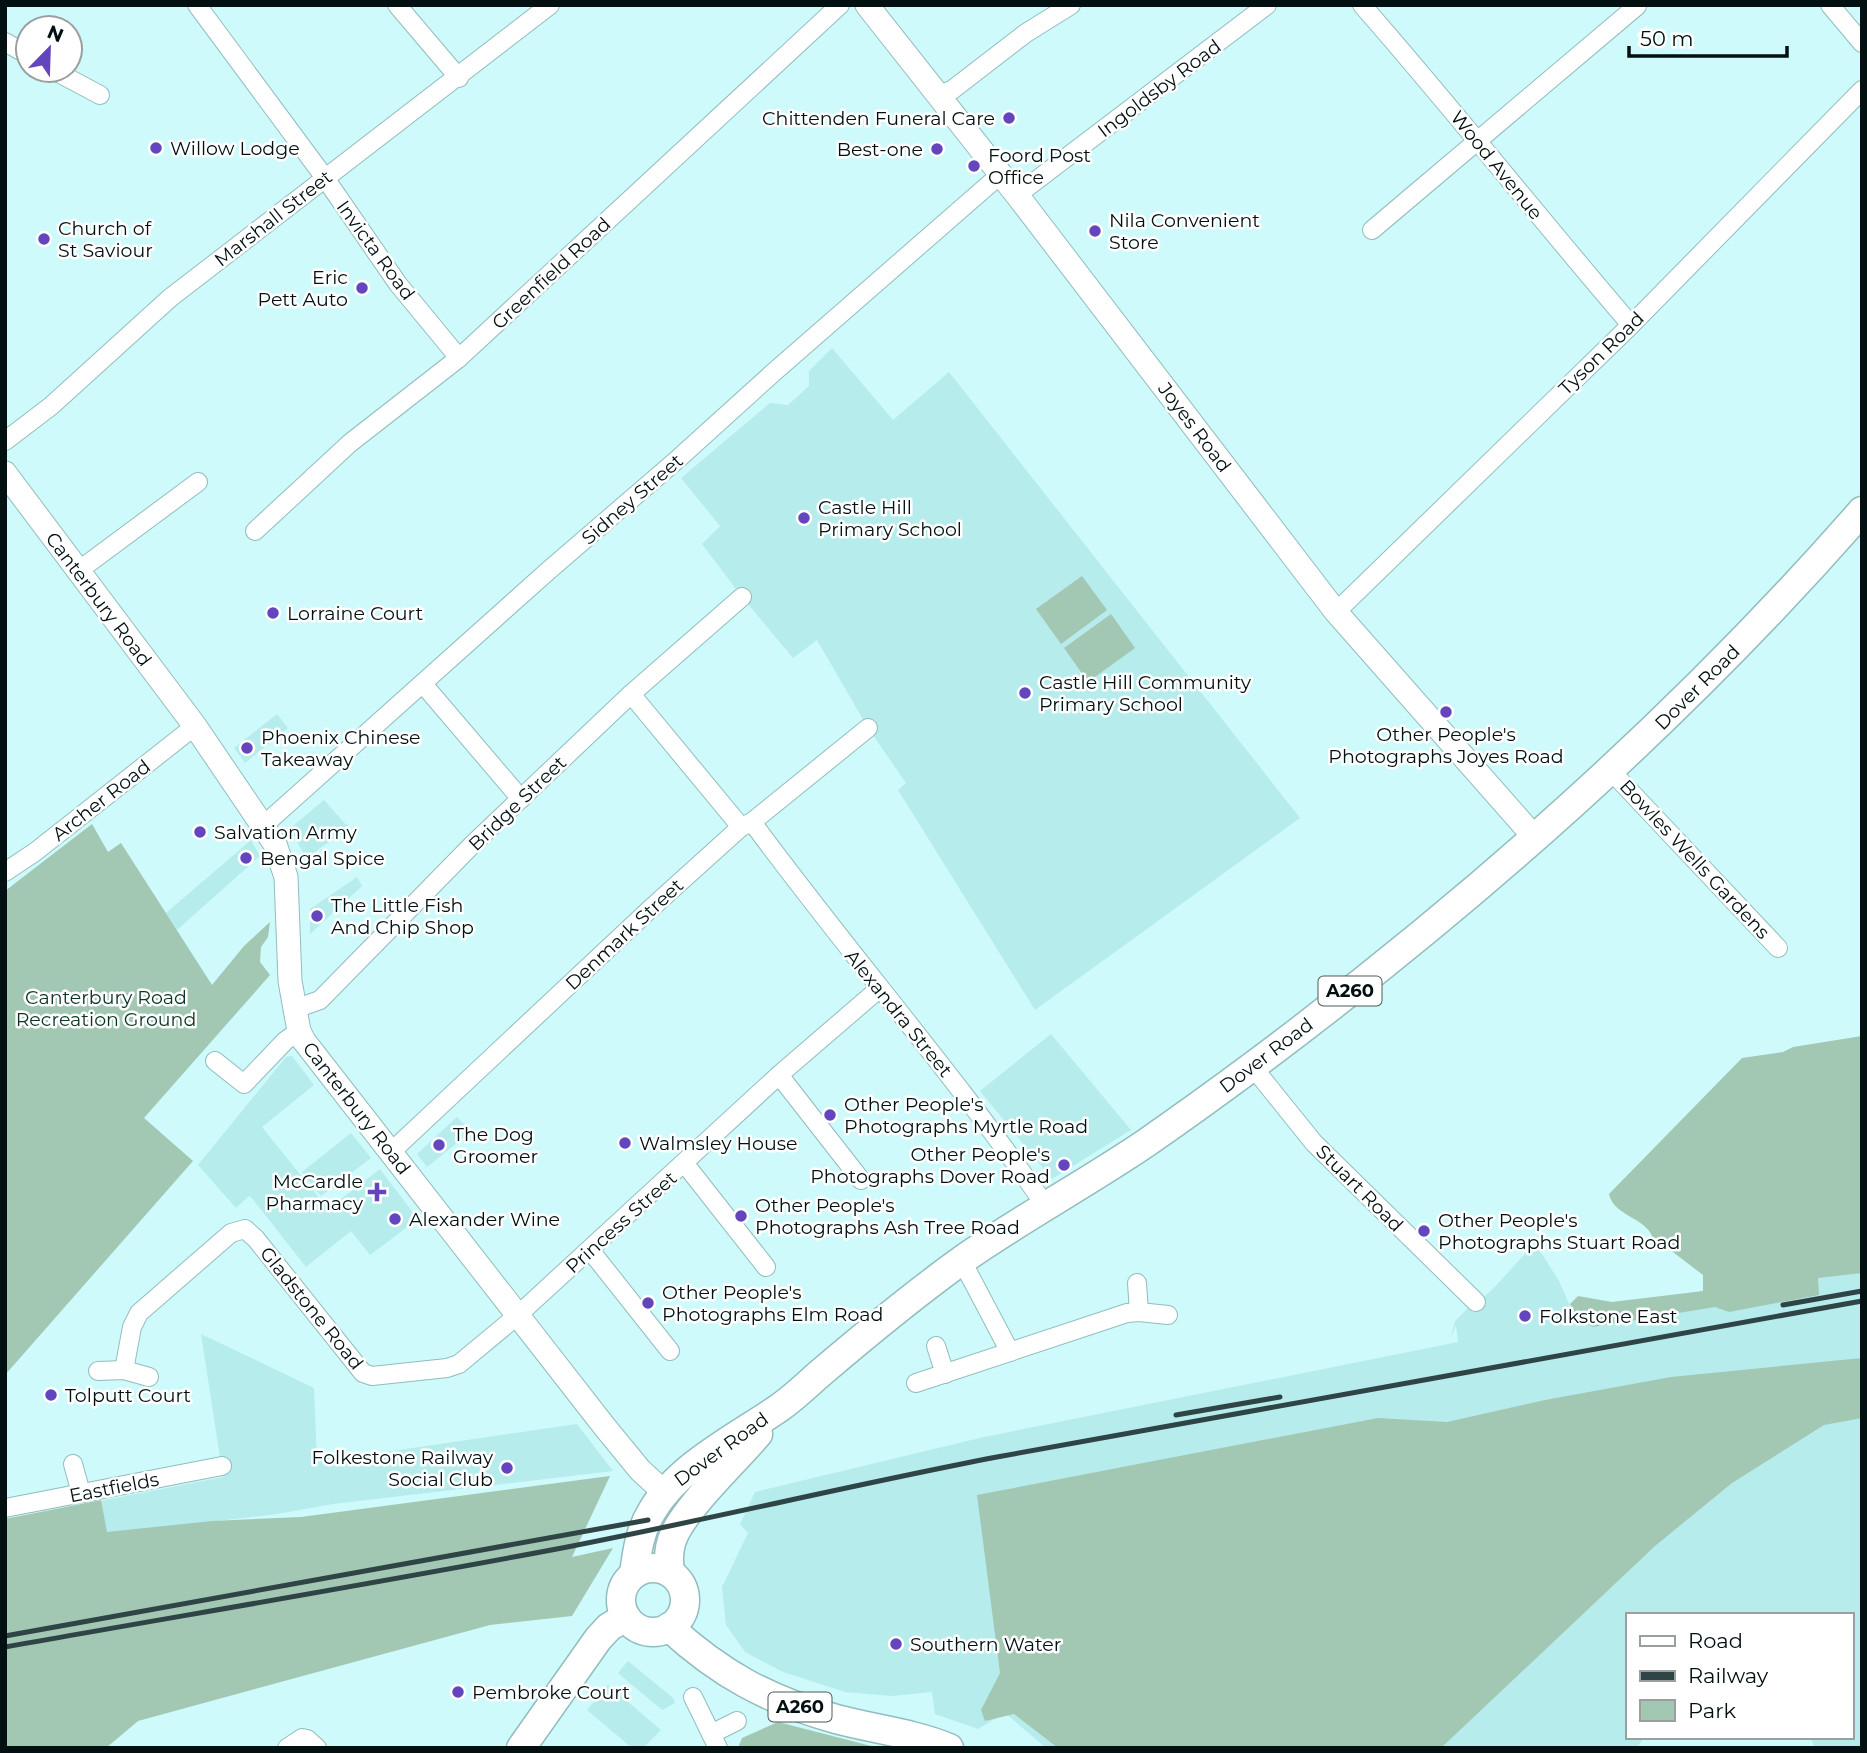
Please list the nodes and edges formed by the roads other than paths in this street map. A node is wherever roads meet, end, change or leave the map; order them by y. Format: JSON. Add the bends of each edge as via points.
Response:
{"nodes":[{"id":1,"x":197,"y":5,"type":"edge"},
{"id":2,"x":397,"y":5,"type":"edge"},
{"id":3,"x":550,"y":5,"type":"edge"},
{"id":4,"x":840,"y":5,"type":"edge"},
{"id":5,"x":867,"y":5,"type":"edge"},
{"id":6,"x":1071,"y":5,"type":"edge"},
{"id":7,"x":1267,"y":5,"type":"edge"},
{"id":8,"x":1362,"y":5,"type":"edge"},
{"id":9,"x":1830,"y":5,"type":"edge"},
{"id":10,"x":1637,"y":6,"type":"edge"},
{"id":11,"x":1862,"y":43,"type":"edge"},
{"id":12,"x":458,"y":78,"type":"junction"},
{"id":13,"x":79,"y":84,"type":"edge"},
{"id":14,"x":1862,"y":90,"type":"edge"},
{"id":15,"x":100,"y":95,"type":"dead end"},
{"id":16,"x":937,"y":95,"type":"junction"},
{"id":17,"x":1479,"y":141,"type":"junction"},
{"id":18,"x":1001,"y":174,"type":"junction"},
{"id":19,"x":325,"y":178,"type":"junction"},
{"id":20,"x":1017,"y":195,"type":"junction"},
{"id":21,"x":1371,"y":229,"type":"dead end"},
{"id":22,"x":1630,"y":325,"type":"junction"},
{"id":23,"x":459,"y":358,"type":"junction"},
{"id":24,"x":5,"y":441,"type":"edge"},
{"id":25,"x":5,"y":473,"type":"edge"},
{"id":26,"x":198,"y":482,"type":"dead end"},
{"id":27,"x":1862,"y":511,"type":"edge"},
{"id":28,"x":254,"y":531,"type":"dead end"},
{"id":29,"x":78,"y":571,"type":"junction"},
{"id":30,"x":742,"y":597,"type":"dead end"},
{"id":31,"x":1336,"y":612,"type":"junction"},
{"id":32,"x":423,"y":684,"type":"junction"},
{"id":33,"x":631,"y":694,"type":"junction"},
{"id":34,"x":195,"y":726,"type":"junction"},
{"id":35,"x":868,"y":728,"type":"dead end"},
{"id":36,"x":1611,"y":771,"type":"junction"},
{"id":37,"x":521,"y":799,"type":"junction"},
{"id":38,"x":264,"y":825,"type":"junction"},
{"id":39,"x":746,"y":825,"type":"junction"},
{"id":40,"x":1536,"y":839,"type":"junction"},
{"id":41,"x":5,"y":872,"type":"edge"},
{"id":42,"x":1778,"y":947,"type":"dead end"},
{"id":43,"x":880,"y":988,"type":"junction"},
{"id":44,"x":297,"y":1020,"type":"junction"},
{"id":45,"x":215,"y":1060,"type":"dead end"},
{"id":46,"x":1252,"y":1066,"type":"junction"},
{"id":47,"x":779,"y":1075,"type":"junction"},
{"id":48,"x":391,"y":1152,"type":"junction"},
{"id":49,"x":685,"y":1164,"type":"junction"},
{"id":50,"x":861,"y":1180,"type":"dead end"},
{"id":51,"x":1045,"y":1205,"type":"junction"},
{"id":52,"x":590,"y":1250,"type":"junction"},
{"id":53,"x":962,"y":1261,"type":"junction"},
{"id":54,"x":766,"y":1267,"type":"dead end"},
{"id":55,"x":1137,"y":1283,"type":"dead end"},
{"id":56,"x":1476,"y":1302,"type":"dead end"},
{"id":57,"x":1139,"y":1312,"type":"junction"},
{"id":58,"x":518,"y":1315,"type":"junction"},
{"id":59,"x":1168,"y":1315,"type":"dead end"},
{"id":60,"x":936,"y":1346,"type":"dead end"},
{"id":61,"x":670,"y":1352,"type":"dead end"},
{"id":62,"x":1010,"y":1352,"type":"junction"},
{"id":63,"x":124,"y":1370,"type":"junction"},
{"id":64,"x":98,"y":1371,"type":"dead end"},
{"id":65,"x":945,"y":1374,"type":"junction"},
{"id":66,"x":149,"y":1377,"type":"dead end"},
{"id":67,"x":916,"y":1383,"type":"dead end"},
{"id":68,"x":783,"y":1405,"type":"junction"},
{"id":69,"x":73,"y":1464,"type":"dead end"},
{"id":70,"x":222,"y":1466,"type":"dead end"},
{"id":71,"x":664,"y":1492,"type":"junction"},
{"id":72,"x":81,"y":1493,"type":"junction"},
{"id":73,"x":5,"y":1508,"type":"edge"},
{"id":74,"x":670,"y":1572,"type":"junction"},
{"id":75,"x":634,"y":1574,"type":"junction"},
{"id":76,"x":626,"y":1617,"type":"junction"},
{"id":77,"x":669,"y":1627,"type":"junction"},
{"id":78,"x":693,"y":1697,"type":"dead end"},
{"id":79,"x":737,"y":1721,"type":"dead end"},
{"id":80,"x":714,"y":1741,"type":"edge"},
{"id":81,"x":287,"y":1748,"type":"edge"},
{"id":82,"x":317,"y":1748,"type":"edge"},
{"id":83,"x":521,"y":1748,"type":"edge"},
{"id":84,"x":949,"y":1748,"type":"edge"}],
"edges":[{"from":1,"to":19,"type":"street","name":"Invicta Road"},
{"from":2,"to":12,"type":"street"},
{"from":3,"to":12,"type":"street","name":"Marshall Street"},
{"from":4,"to":23,"type":"street","name":"Greenfield Road"},
{"from":5,"to":16,"type":"street","name":"Joyes Road"},
{"from":6,"to":16,"type":"street","via":[[952,90]]},
{"from":7,"to":20,"type":"street","name":"Ingoldsby Road"},
{"from":8,"to":17,"type":"street","name":"Wood Avenue"},
{"from":9,"to":11,"type":"street"},
{"from":10,"to":17,"type":"street"},
{"from":12,"to":19,"type":"street","name":"Marshall Street"},
{"from":13,"to":15,"type":"street"},
{"from":14,"to":22,"type":"street","name":"Tyson Road"},
{"from":16,"to":18,"type":"street","name":"Joyes Road"},
{"from":17,"to":21,"type":"street"},
{"from":17,"to":22,"type":"street","name":"Wood Avenue"},
{"from":18,"to":20,"type":"street","name":"Joyes Road"},
{"from":18,"to":32,"type":"street","name":"Sidney Street"},
{"from":19,"to":23,"type":"street","name":"Invicta Road","via":[[398,284]]},
{"from":19,"to":24,"type":"street","name":"Marshall Street","via":[[150,314],[51,406]]},
{"from":20,"to":31,"type":"street","name":"Joyes Road"},
{"from":22,"to":31,"type":"street","name":"Tyson Road"},
{"from":23,"to":28,"type":"street","name":"Greenfield Road","via":[[350,443]]},
{"from":25,"to":29,"type":"street","name":"Canterbury Road"},
{"from":26,"to":29,"type":"street"},
{"from":27,"to":36,"type":"main road","name":"Dover Road","number":"A260","via":[[1733,651]]},
{"from":29,"to":34,"type":"street","name":"Canterbury Road"},
{"from":30,"to":33,"type":"street","name":"Bridge Street"},
{"from":31,"to":40,"type":"street","name":"Joyes Road"},
{"from":32,"to":37,"type":"street"},
{"from":32,"to":38,"type":"street","name":"Sidney Street"},
{"from":33,"to":37,"type":"street","name":"Bridge Street"},
{"from":33,"to":39,"type":"street","name":"Alexandra Street"},
{"from":34,"to":38,"type":"street","name":"Canterbury Road"},
{"from":34,"to":41,"type":"street","name":"Archer Road"},
{"from":35,"to":39,"type":"street","name":"Denmark Street"},
{"from":36,"to":40,"type":"main road","name":"Dover Road","number":"A260"},
{"from":36,"to":42,"type":"street","name":"Bowles Wells Gardens"},
{"from":37,"to":44,"type":"street","name":"Bridge Street"},
{"from":38,"to":44,"type":"street","name":"Canterbury Road","via":[[286,877],[289,981]]},
{"from":39,"to":43,"type":"street","name":"Alexandra Street"},
{"from":39,"to":48,"type":"street","name":"Denmark Street"},
{"from":40,"to":46,"type":"main road","name":"Dover Road","number":"A260","via":[[1437,924]]},
{"from":43,"to":47,"type":"street","name":"Princess Street"},
{"from":43,"to":51,"type":"street","name":"Alexandra Street"},
{"from":44,"to":45,"type":"street","name":"Bridge Street","via":[[285,1041],[244,1084]]},
{"from":44,"to":48,"type":"street","name":"Canterbury Road","via":[[309,1048]]},
{"from":46,"to":51,"type":"main road","name":"Dover Road","number":"A260","via":[[1144,1144]]},
{"from":46,"to":56,"type":"street","name":"Stuart Road","via":[[1314,1143]]},
{"from":47,"to":49,"type":"street","name":"Princess Street"},
{"from":47,"to":50,"type":"street"},
{"from":48,"to":58,"type":"street","name":"Canterbury Road"},
{"from":49,"to":52,"type":"street","name":"Princess Street"},
{"from":49,"to":54,"type":"street"},
{"from":51,"to":53,"type":"main road","name":"Dover Road","number":"A260"},
{"from":52,"to":58,"type":"street","name":"Princess Street"},
{"from":52,"to":61,"type":"street"},
{"from":53,"to":62,"type":"street"},
{"from":53,"to":68,"type":"main road","name":"Dover Road","number":"A260"},
{"from":55,"to":57,"type":"street"},
{"from":57,"to":59,"type":"street"},
{"from":57,"to":62,"type":"street"},
{"from":58,"to":63,"type":"street","name":"Gladstone Road","via":[[459,1364],[372,1376],[363,1373],[245,1229],[231,1233],[139,1313]]},
{"from":58,"to":71,"type":"street","name":"Canterbury Road","via":[[640,1470]]},
{"from":60,"to":65,"type":"street"},
{"from":62,"to":65,"type":"street"},
{"from":63,"to":64,"type":"street"},
{"from":63,"to":66,"type":"street"},
{"from":65,"to":67,"type":"street"},
{"from":68,"to":71,"type":"main road","name":"Dover Road","number":"A260"},
{"from":68,"to":74,"type":"main road","name":"Dover Road","number":"A260","via":[[676,1531],[668,1554]]},
{"from":69,"to":72,"type":"street"},
{"from":70,"to":72,"type":"street","name":"Eastfields"},
{"from":71,"to":75,"type":"main road","name":"Dover Road","number":"A260","via":[[638,1542]]},
{"from":72,"to":73,"type":"street","name":"Eastfields"},
{"from":74,"to":75,"type":"main road","via":[[652,1568]]},
{"from":74,"to":77,"type":"main road","via":[[685,1600],[683,1611]]},
{"from":75,"to":76,"type":"main road","via":[[621,1599]]},
{"from":76,"to":77,"type":"main road","via":[[650,1632]]},
{"from":76,"to":83,"type":"main road","via":[[598,1639]]},
{"from":77,"to":84,"type":"main road","number":"A260","via":[[730,1676],[755,1689],[836,1719]]},
{"from":78,"to":80,"type":"street"},
{"from":79,"to":80,"type":"street"},
{"from":81,"to":82,"type":"street","via":[[302,1738]]}]}
